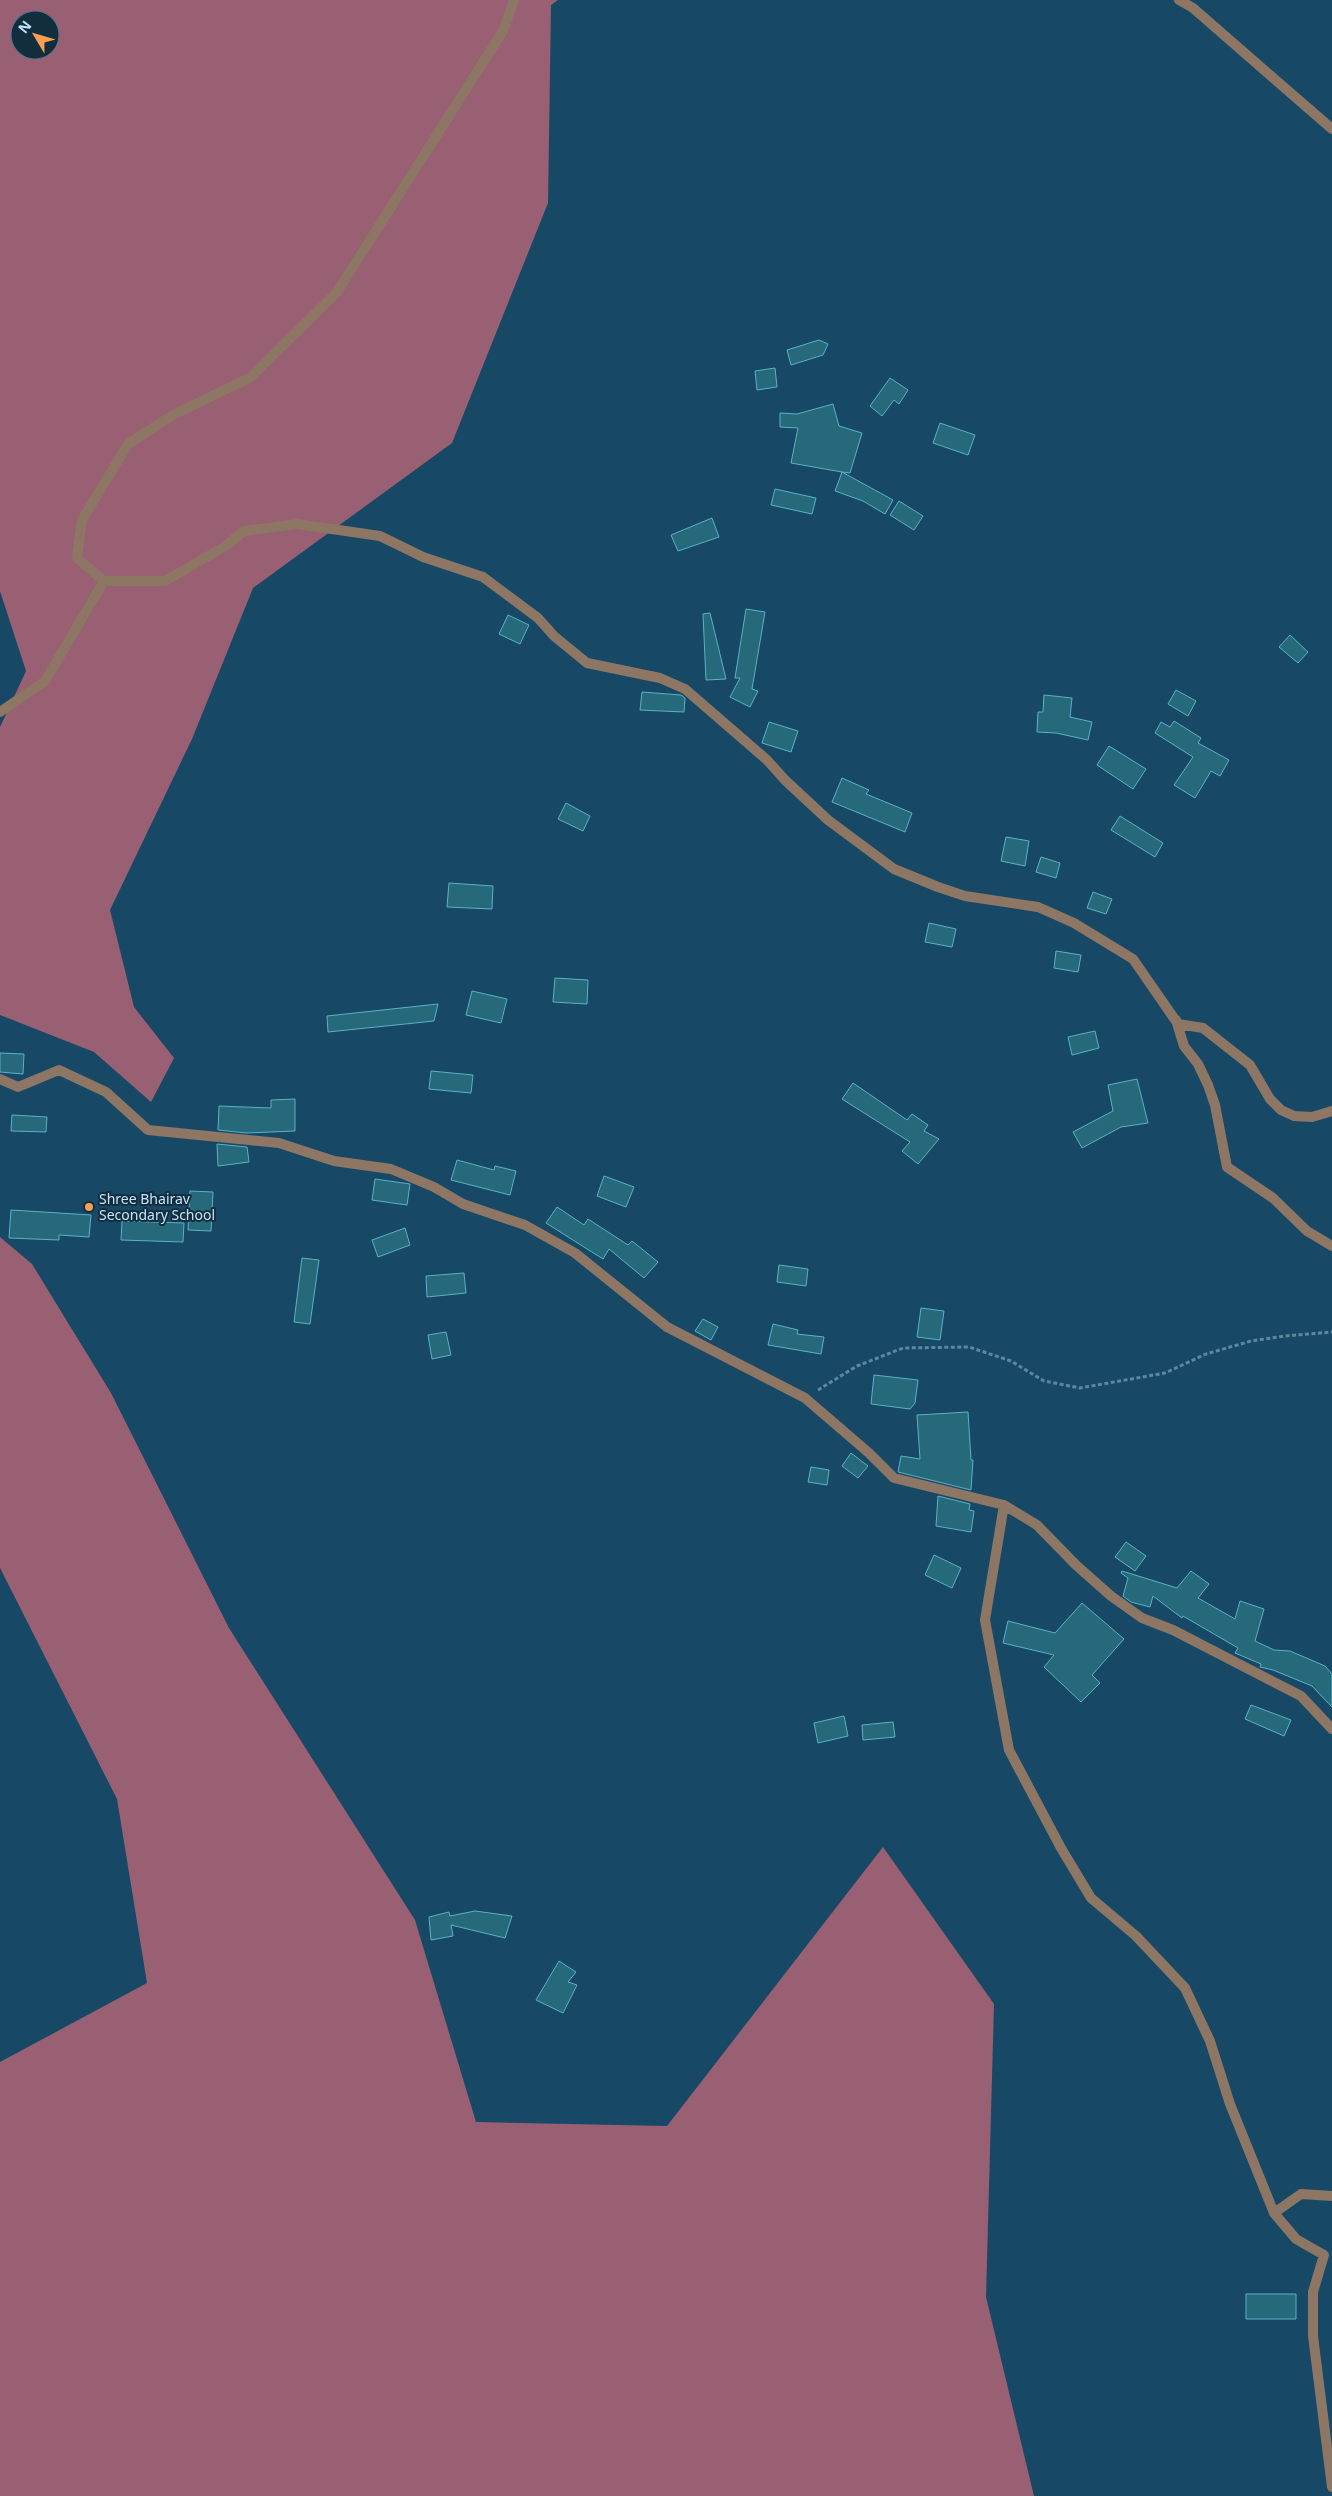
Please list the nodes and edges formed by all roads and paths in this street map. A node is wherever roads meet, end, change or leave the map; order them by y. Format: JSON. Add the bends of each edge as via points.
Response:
{"nodes":[{"id":1,"x":514,"y":0,"type":"edge"},
{"id":2,"x":1179,"y":0,"type":"edge"},
{"id":3,"x":1332,"y":129,"type":"edge"},
{"id":4,"x":104,"y":581,"type":"junction"},
{"id":5,"x":0,"y":712,"type":"edge"},
{"id":6,"x":1176,"y":1020,"type":"junction"},
{"id":7,"x":0,"y":1079,"type":"edge"},
{"id":8,"x":1332,"y":1111,"type":"edge"},
{"id":9,"x":1332,"y":1246,"type":"edge"},
{"id":10,"x":1332,"y":1332,"type":"edge"},
{"id":11,"x":805,"y":1398,"type":"junction"},
{"id":12,"x":1004,"y":1505,"type":"junction"},
{"id":13,"x":1332,"y":1729,"type":"edge"},
{"id":14,"x":1332,"y":2196,"type":"edge"},
{"id":15,"x":1274,"y":2213,"type":"junction"},
{"id":16,"x":1332,"y":2487,"type":"edge"}],
"edges":[{"from":1,"to":4,"type":"street","via":[[503,31],[337,292],[250,377],[174,415],[128,444],[82,520],[77,558]]},
{"from":2,"to":3,"type":"street","via":[[1193,8]]},
{"from":4,"to":5,"type":"street","via":[[45,681]]},
{"from":4,"to":6,"type":"street","via":[[165,582],[224,547],[244,531],[297,524],[380,536],[423,557],[483,577],[538,618],[559,641],[587,663],[660,678],[685,689],[767,760],[828,820],[894,868],[965,896],[1038,907],[1074,923],[1133,959]]},
{"from":6,"to":8,"type":"street","via":[[1178,1024],[1202,1028],[1250,1065],[1270,1099],[1281,1110],[1294,1116],[1312,1117]]},
{"from":6,"to":9,"type":"street","via":[[1184,1046],[1198,1064],[1215,1106],[1227,1167],[1274,1198],[1307,1231]]},
{"from":7,"to":11,"type":"street","via":[[18,1087],[59,1070],[106,1092],[148,1130],[279,1143],[334,1161],[391,1169],[434,1187],[463,1204],[526,1225],[575,1253],[666,1327]]},
{"from":10,"to":11,"type":"path","via":[[1252,1341],[1206,1354],[1165,1373],[1080,1388],[1044,1382],[1011,1361],[969,1346],[903,1348],[856,1366]]},
{"from":11,"to":12,"type":"street","via":[[894,1478]]},
{"from":12,"to":13,"type":"street","via":[[1037,1526],[1110,1596],[1142,1618],[1173,1630],[1301,1696]]},
{"from":12,"to":15,"type":"street","via":[[985,1620],[1009,1750],[1091,1898],[1136,1936],[1185,1988],[1210,2041],[1230,2104]]},
{"from":14,"to":15,"type":"street","via":[[1301,2194]]},
{"from":15,"to":16,"type":"street","via":[[1296,2239],[1324,2255],[1313,2292],[1313,2336]]}]}
